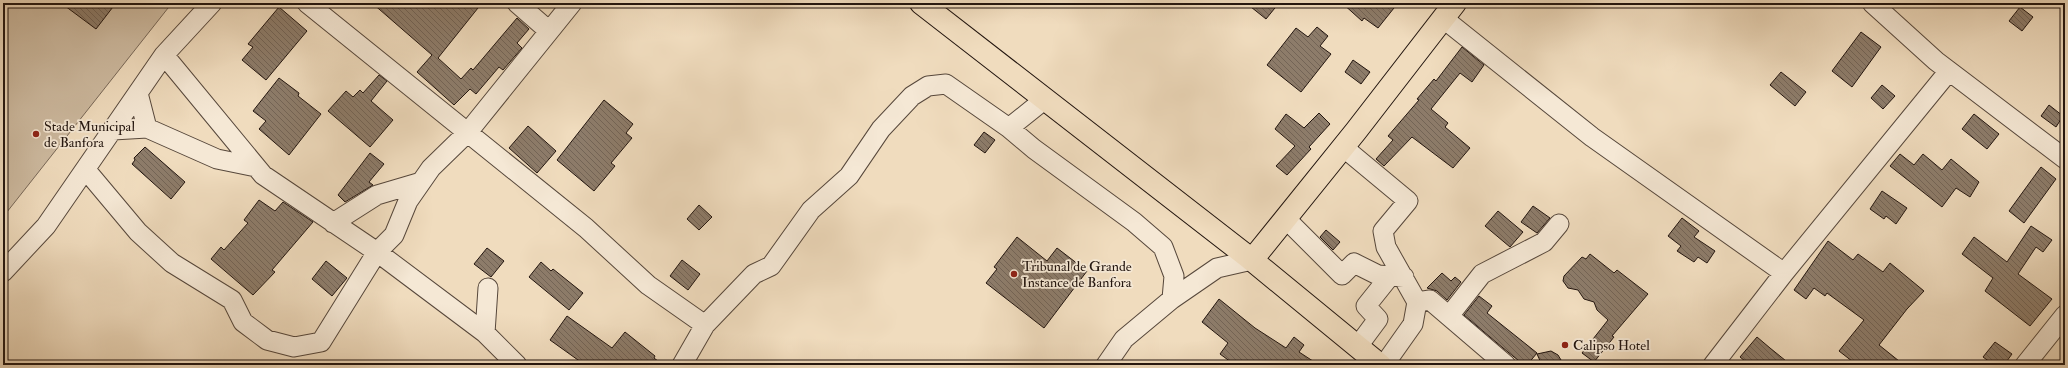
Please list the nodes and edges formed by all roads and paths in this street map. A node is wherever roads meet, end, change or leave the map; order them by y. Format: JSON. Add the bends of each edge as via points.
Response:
{"nodes":[{"id":1,"x":212,"y":3,"type":"edge"},
{"id":2,"x":307,"y":3,"type":"edge"},
{"id":3,"x":517,"y":3,"type":"edge"},
{"id":4,"x":572,"y":3,"type":"edge"},
{"id":5,"x":921,"y":3,"type":"edge"},
{"id":6,"x":1872,"y":3,"type":"edge"},
{"id":7,"x":1450,"y":11,"type":"edge"},
{"id":8,"x":549,"y":31,"type":"junction"},
{"id":9,"x":164,"y":55,"type":"junction"},
{"id":10,"x":1949,"y":71,"type":"junction"},
{"id":11,"x":138,"y":93,"type":"junction"},
{"id":12,"x":1045,"y":99,"type":"junction"},
{"id":13,"x":147,"y":128,"type":"junction"},
{"id":14,"x":1009,"y":128,"type":"junction"},
{"id":15,"x":113,"y":130,"type":"junction"},
{"id":16,"x":468,"y":132,"type":"junction"},
{"id":17,"x":1343,"y":147,"type":"junction"},
{"id":18,"x":2065,"y":159,"type":"edge"},
{"id":19,"x":256,"y":167,"type":"junction"},
{"id":20,"x":86,"y":170,"type":"junction"},
{"id":21,"x":421,"y":182,"type":"junction"},
{"id":22,"x":1286,"y":219,"type":"junction"},
{"id":23,"x":333,"y":223,"type":"junction"},
{"id":24,"x":1559,"y":224,"type":"dead end"},
{"id":25,"x":377,"y":252,"type":"junction"},
{"id":26,"x":1252,"y":260,"type":"junction"},
{"id":27,"x":3,"y":272,"type":"edge"},
{"id":28,"x":1784,"y":273,"type":"junction"},
{"id":29,"x":1397,"y":276,"type":"junction"},
{"id":30,"x":488,"y":288,"type":"dead end"},
{"id":31,"x":1172,"y":298,"type":"junction"},
{"id":32,"x":1417,"y":302,"type":"junction"},
{"id":33,"x":2065,"y":315,"type":"edge"},
{"id":34,"x":1449,"y":316,"type":"junction"},
{"id":35,"x":705,"y":325,"type":"junction"},
{"id":36,"x":485,"y":333,"type":"junction"},
{"id":37,"x":1358,"y":346,"type":"junction"},
{"id":38,"x":517,"y":365,"type":"edge"},
{"id":39,"x":682,"y":365,"type":"edge"},
{"id":40,"x":1106,"y":365,"type":"edge"},
{"id":41,"x":1380,"y":365,"type":"edge"},
{"id":42,"x":1384,"y":365,"type":"edge"},
{"id":43,"x":1506,"y":365,"type":"edge"},
{"id":44,"x":1713,"y":365,"type":"edge"},
{"id":45,"x":2026,"y":365,"type":"edge"}],
"edges":[{"from":1,"to":9,"type":"street"},
{"from":2,"to":16,"type":"street"},
{"from":3,"to":8,"type":"street"},
{"from":4,"to":8,"type":"street"},
{"from":5,"to":12,"type":"main road"},
{"from":6,"to":10,"type":"street"},
{"from":7,"to":17,"type":"main road"},
{"from":7,"to":28,"type":"street","via":[[1592,137]]},
{"from":8,"to":16,"type":"street"},
{"from":9,"to":11,"type":"street"},
{"from":9,"to":19,"type":"street"},
{"from":10,"to":18,"type":"street"},
{"from":10,"to":28,"type":"street"},
{"from":11,"to":13,"type":"street"},
{"from":11,"to":15,"type":"street"},
{"from":12,"to":14,"type":"street"},
{"from":12,"to":26,"type":"main road"},
{"from":13,"to":15,"type":"street"},
{"from":13,"to":19,"type":"street","via":[[217,160]]},
{"from":14,"to":31,"type":"street","via":[[1163,247],[1174,276]]},
{"from":14,"to":35,"type":"street","via":[[946,84],[928,86],[912,96],[881,129],[849,176],[811,210],[771,266],[754,274]]},
{"from":15,"to":20,"type":"street"},
{"from":16,"to":21,"type":"street","via":[[431,168]]},
{"from":16,"to":35,"type":"street","via":[[586,228],[648,285]]},
{"from":17,"to":22,"type":"main road"},
{"from":17,"to":29,"type":"street","via":[[1408,201],[1383,231]]},
{"from":19,"to":23,"type":"street","via":[[263,176]]},
{"from":20,"to":25,"type":"street","via":[[138,232],[172,263],[232,300],[244,322],[267,340],[294,347],[321,342]]},
{"from":20,"to":27,"type":"street","via":[[46,226]]},
{"from":21,"to":23,"type":"street","via":[[378,195]]},
{"from":21,"to":25,"type":"street","via":[[408,201],[394,235]]},
{"from":22,"to":26,"type":"main road"},
{"from":22,"to":29,"type":"street","via":[[1342,275],[1354,263],[1378,275]]},
{"from":23,"to":25,"type":"street"},
{"from":24,"to":34,"type":"street","via":[[1544,242],[1482,274]]},
{"from":25,"to":36,"type":"street"},
{"from":26,"to":31,"type":"street","via":[[1217,268]]},
{"from":26,"to":37,"type":"main road"},
{"from":28,"to":44,"type":"street"},
{"from":29,"to":32,"type":"street"},
{"from":29,"to":37,"type":"street","via":[[1366,306],[1378,319]]},
{"from":30,"to":36,"type":"street"},
{"from":31,"to":40,"type":"street","via":[[1124,339]]},
{"from":32,"to":34,"type":"street","via":[[1430,300]]},
{"from":32,"to":42,"type":"street","via":[[1413,324]]},
{"from":33,"to":45,"type":"street"},
{"from":34,"to":43,"type":"street"},
{"from":35,"to":39,"type":"street"},
{"from":36,"to":38,"type":"street"},
{"from":37,"to":41,"type":"main road"}]}
